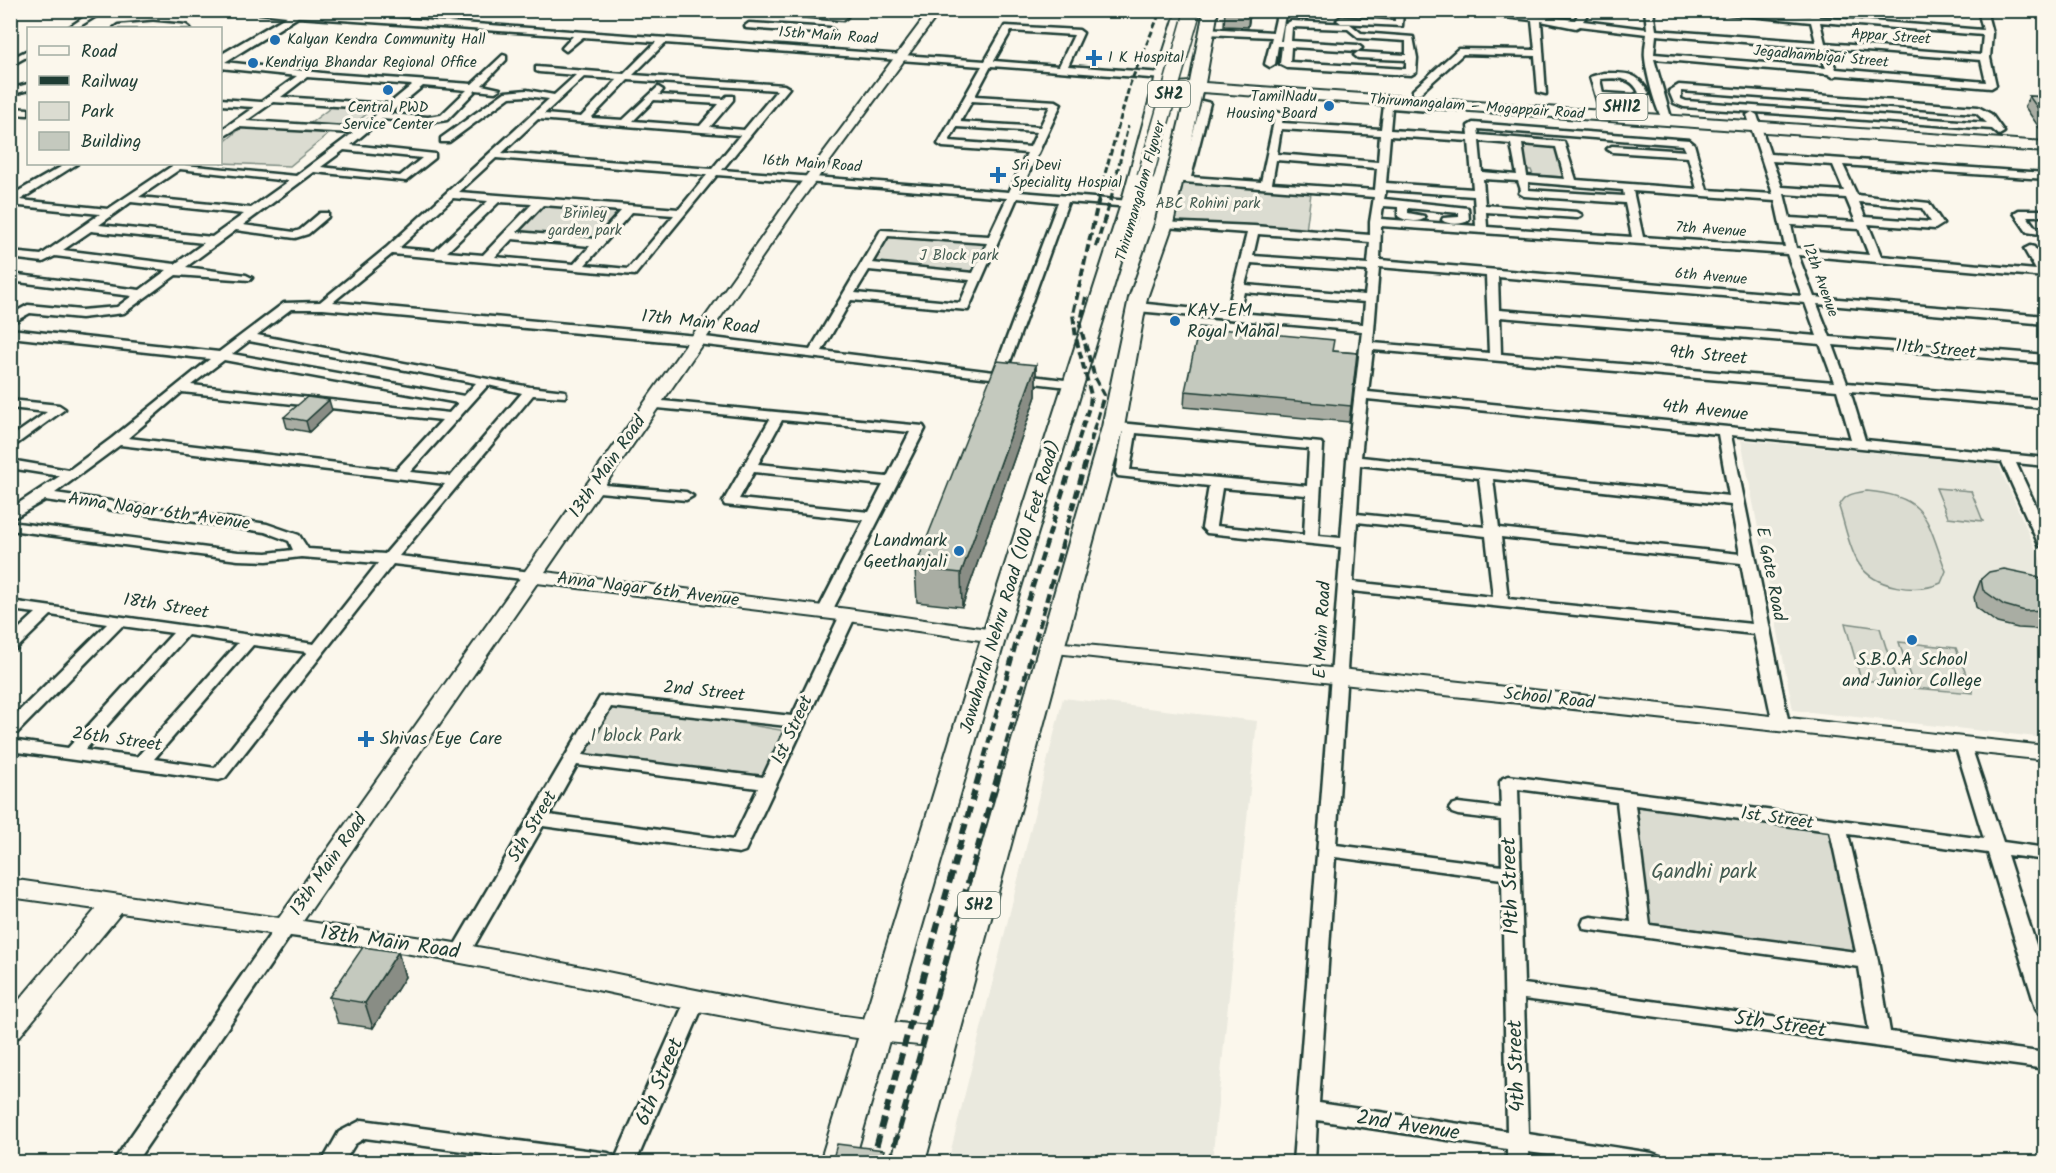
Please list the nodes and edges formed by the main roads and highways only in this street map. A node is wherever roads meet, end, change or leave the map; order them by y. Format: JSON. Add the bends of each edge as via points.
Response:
{"nodes":[{"id":1,"x":1184,"y":10,"type":"edge"},
{"id":2,"x":1193,"y":10,"type":"edge"},
{"id":3,"x":1202,"y":10,"type":"edge"},
{"id":4,"x":1210,"y":10,"type":"edge"},
{"id":5,"x":1162,"y":80,"type":"junction"},
{"id":6,"x":1198,"y":82,"type":"junction"},
{"id":7,"x":1154,"y":112,"type":"junction"},
{"id":8,"x":1663,"y":113,"type":"junction"},
{"id":9,"x":1188,"y":115,"type":"junction"},
{"id":10,"x":1756,"y":124,"type":"junction"},
{"id":11,"x":2046,"y":136,"type":"edge"},
{"id":12,"x":2046,"y":148,"type":"edge"},
{"id":13,"x":1166,"y":178,"type":"junction"},
{"id":14,"x":1101,"y":297,"type":"junction"},
{"id":15,"x":1137,"y":303,"type":"junction"},
{"id":16,"x":837,"y":1162,"type":"edge"},
{"id":17,"x":908,"y":1162,"type":"edge"}],
"edges":[{"from":1,"to":5,"type":"main road","name":"Jawaharlal Nehru Road (100 Feet Road)"},
{"from":2,"to":13,"type":"main road","name":"Thirumangalam Flyover","number":"SH2","bridge":true},
{"from":3,"to":13,"type":"main road","name":"Thirumangalam Flyover","number":"SH2"},
{"from":4,"to":6,"type":"main road"},
{"from":5,"to":6,"type":"main road","name":"Thirumangalam – Mogappair Road","number":"SH112"},
{"from":5,"to":7,"type":"main road","name":"Jawaharlal Nehru Road (100 Feet Road)"},
{"from":6,"to":8,"type":"main road","name":"Thirumangalam – Mogappair Road","number":"SH112","via":[[1387,103]]},
{"from":6,"to":8,"type":"main road","name":"Thirumangalam – Mogappair Road","number":"SH112","via":[[1601,100]]},
{"from":6,"to":9,"type":"main road"},
{"from":7,"to":9,"type":"main road"},
{"from":7,"to":14,"type":"main road","name":"Jawaharlal Nehru Road (100 Feet Road)"},
{"from":8,"to":10,"type":"main road","name":"Thirumangalam – Mogappair Road","number":"SH112"},
{"from":9,"to":13,"type":"main road"},
{"from":10,"to":11,"type":"main road","name":"Thirumangalam – Mogappair Road","number":"SH112","via":[[1855,119]]},
{"from":10,"to":12,"type":"main road","name":"Thirumangalam – Mogappair Road","number":"SH112","via":[[1821,133]]},
{"from":13,"to":14,"type":"main road","name":"Thirumangalam Flyover","number":"SH2","via":[[1114,285]]},
{"from":13,"to":15,"type":"main road","via":[[1164,224]]},
{"from":13,"to":15,"type":"main road","name":"Thirumangalam Flyover","number":"SH2","via":[[1130,289]]},
{"from":14,"to":16,"type":"main road","name":"Jawaharlal Nehru Road (100 Feet Road)","number":"SH2","via":[[994,636]]},
{"from":15,"to":17,"type":"main road","number":"SH2","via":[[1122,427],[1053,648]]}]}
